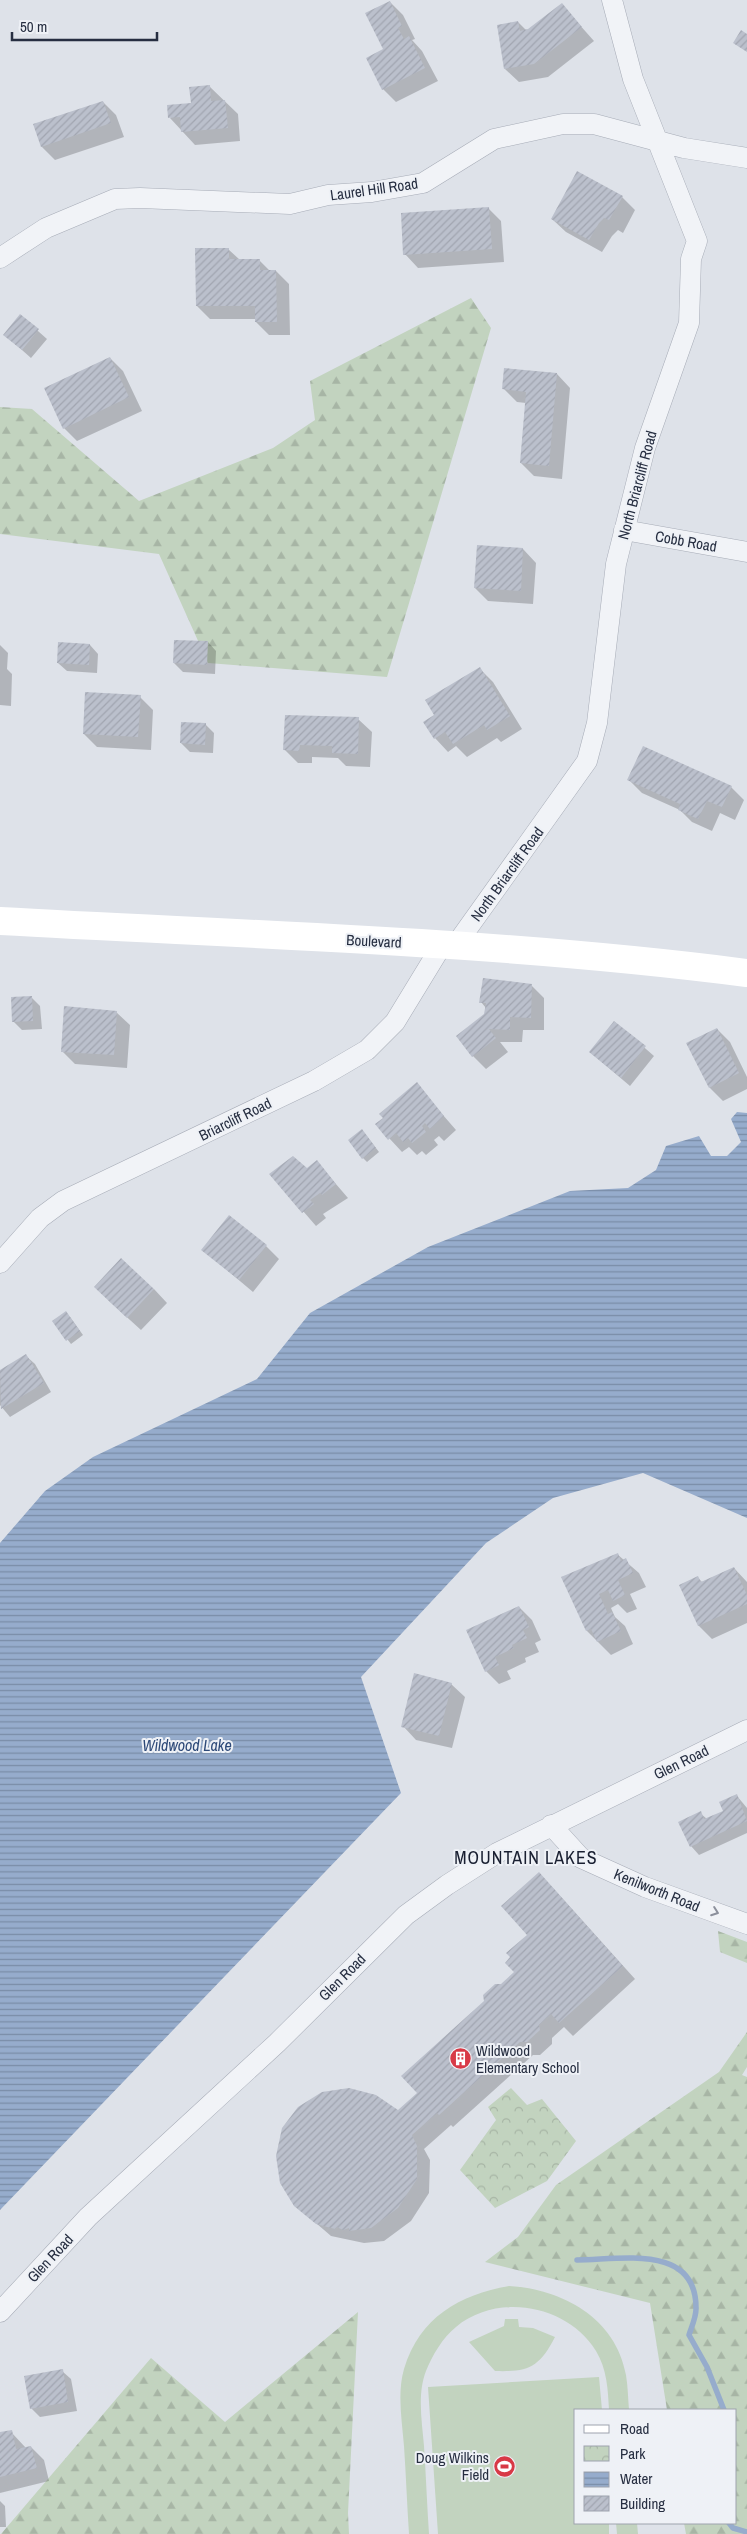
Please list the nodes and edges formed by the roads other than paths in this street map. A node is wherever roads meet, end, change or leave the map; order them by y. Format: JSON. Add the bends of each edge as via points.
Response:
{"nodes":[{"id":1,"x":612,"y":0,"type":"edge"},
{"id":2,"x":658,"y":141,"type":"junction"},
{"id":3,"x":747,"y":158,"type":"edge"},
{"id":4,"x":0,"y":258,"type":"edge"},
{"id":5,"x":624,"y":530,"type":"junction"},
{"id":6,"x":747,"y":552,"type":"edge"},
{"id":7,"x":0,"y":921,"type":"edge"},
{"id":8,"x":448,"y":945,"type":"junction"},
{"id":9,"x":747,"y":973,"type":"edge"},
{"id":10,"x":0,"y":1263,"type":"edge"},
{"id":11,"x":747,"y":1730,"type":"edge"},
{"id":12,"x":551,"y":1825,"type":"junction"},
{"id":13,"x":747,"y":1924,"type":"edge"},
{"id":14,"x":0,"y":2312,"type":"edge"}],
"edges":[{"from":1,"to":2,"type":"street","name":"North Briarcliff Road","via":[[633,79]]},
{"from":2,"to":3,"type":"street","name":"Laurel Hill Road"},
{"from":2,"to":4,"type":"street","name":"Laurel Hill Road","via":[[594,124],[563,124],[494,139],[423,183],[372,192],[328,195],[290,204],[140,198],[115,200],[46,228]]},
{"from":2,"to":5,"type":"street","name":"North Briarcliff Road","via":[[697,241],[691,260],[689,323],[645,448]]},
{"from":5,"to":6,"type":"street","name":"Cobb Road"},
{"from":5,"to":8,"type":"street","name":"North Briarcliff Road","via":[[616,564],[597,723],[587,761]]},
{"from":7,"to":8,"type":"main road","name":"Boulevard"},
{"from":8,"to":9,"type":"main road","name":"Boulevard","via":[[638,959]]},
{"from":8,"to":10,"type":"street","name":"Briarcliff Road","via":[[395,1022],[367,1050],[314,1081],[64,1201],[40,1218]]},
{"from":11,"to":12,"type":"street","name":"Glen Road"},
{"from":12,"to":13,"type":"street","name":"Kenilworth Road","one_way":true,"via":[[580,1858],[645,1887]]},
{"from":12,"to":14,"type":"street","name":"Glen Road","via":[[497,1853],[406,1915],[277,2043],[102,2204]]}]}
